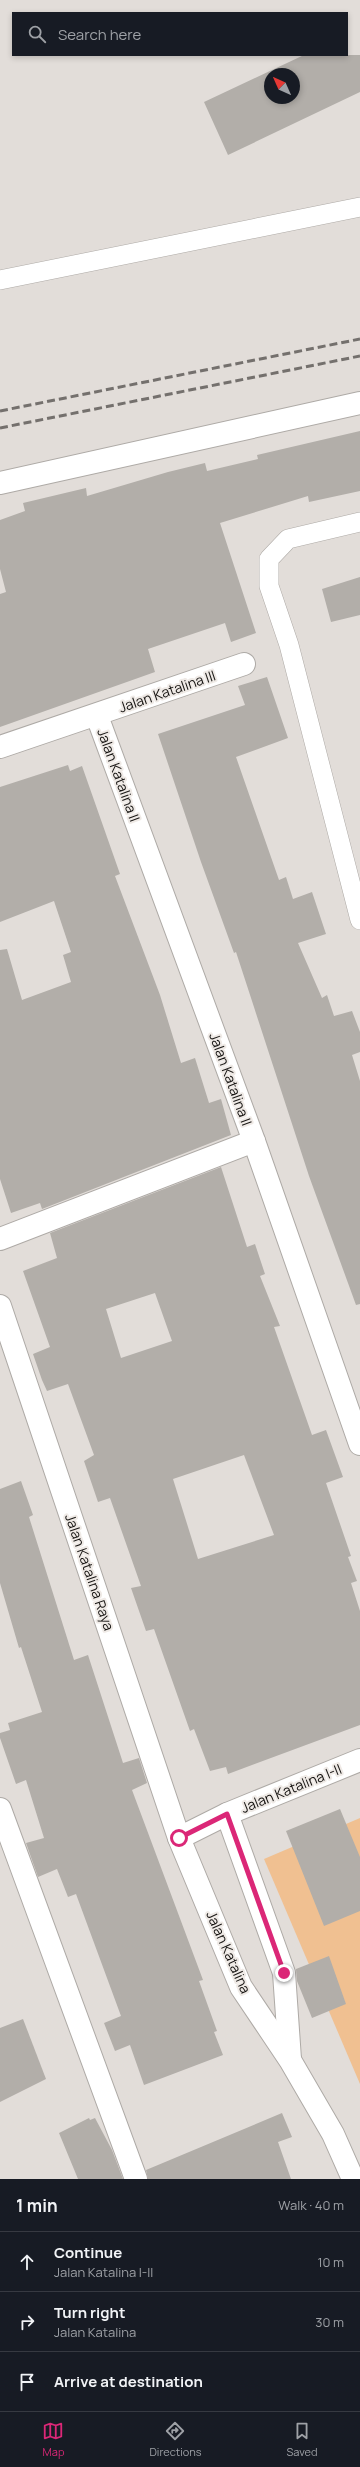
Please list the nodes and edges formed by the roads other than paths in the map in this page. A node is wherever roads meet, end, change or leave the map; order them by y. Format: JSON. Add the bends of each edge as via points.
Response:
{"nodes":[{"id":1,"x":360,"y":207,"type":"edge"},
{"id":2,"x":0,"y":280,"type":"edge"},
{"id":3,"x":360,"y":403,"type":"edge"},
{"id":4,"x":0,"y":483,"type":"edge"},
{"id":5,"x":360,"y":522,"type":"edge"},
{"id":6,"x":244,"y":664,"type":"dead end"},
{"id":7,"x":97,"y":716,"type":"junction"},
{"id":8,"x":0,"y":747,"type":"edge"},
{"id":9,"x":360,"y":920,"type":"edge"},
{"id":10,"x":254,"y":1141,"type":"junction"},
{"id":11,"x":0,"y":1239,"type":"edge"},
{"id":12,"x":0,"y":1306,"type":"edge"},
{"id":13,"x":360,"y":1444,"type":"edge"},
{"id":14,"x":360,"y":1760,"type":"edge"},
{"id":15,"x":0,"y":1809,"type":"edge"},
{"id":16,"x":227,"y":1814,"type":"junction"},
{"id":17,"x":179,"y":1838,"type":"junction"},
{"id":18,"x":290,"y":2060,"type":"junction"},
{"id":19,"x":136,"y":2179,"type":"edge"},
{"id":20,"x":353,"y":2179,"type":"edge"}],
"edges":[{"from":1,"to":2,"type":"lane"},
{"from":3,"to":4,"type":"street"},
{"from":5,"to":9,"type":"lane","via":[[288,539],[269,559],[269,586],[289,645]]},
{"from":6,"to":7,"type":"street","name":"Jalan Katalina III"},
{"from":7,"to":8,"type":"street","name":"Jalan Katalina III"},
{"from":7,"to":10,"type":"street","name":"Jalan Katalina II"},
{"from":10,"to":11,"type":"street"},
{"from":10,"to":13,"type":"street","name":"Jalan Katalina II"},
{"from":12,"to":17,"type":"street","name":"Jalan Katalina Raya"},
{"from":14,"to":16,"type":"street","name":"Jalan Katalina I-II"},
{"from":15,"to":19,"type":"street"},
{"from":16,"to":17,"type":"street","name":"Jalan Katalina I-II"},
{"from":16,"to":18,"type":"street","name":"Jalan Katalina","via":[[284,1973]]},
{"from":17,"to":18,"type":"street","name":"Jalan Katalina","via":[[241,1987]]},
{"from":18,"to":20,"type":"street","name":"Jalan Katalina","via":[[333,2134]]}]}
